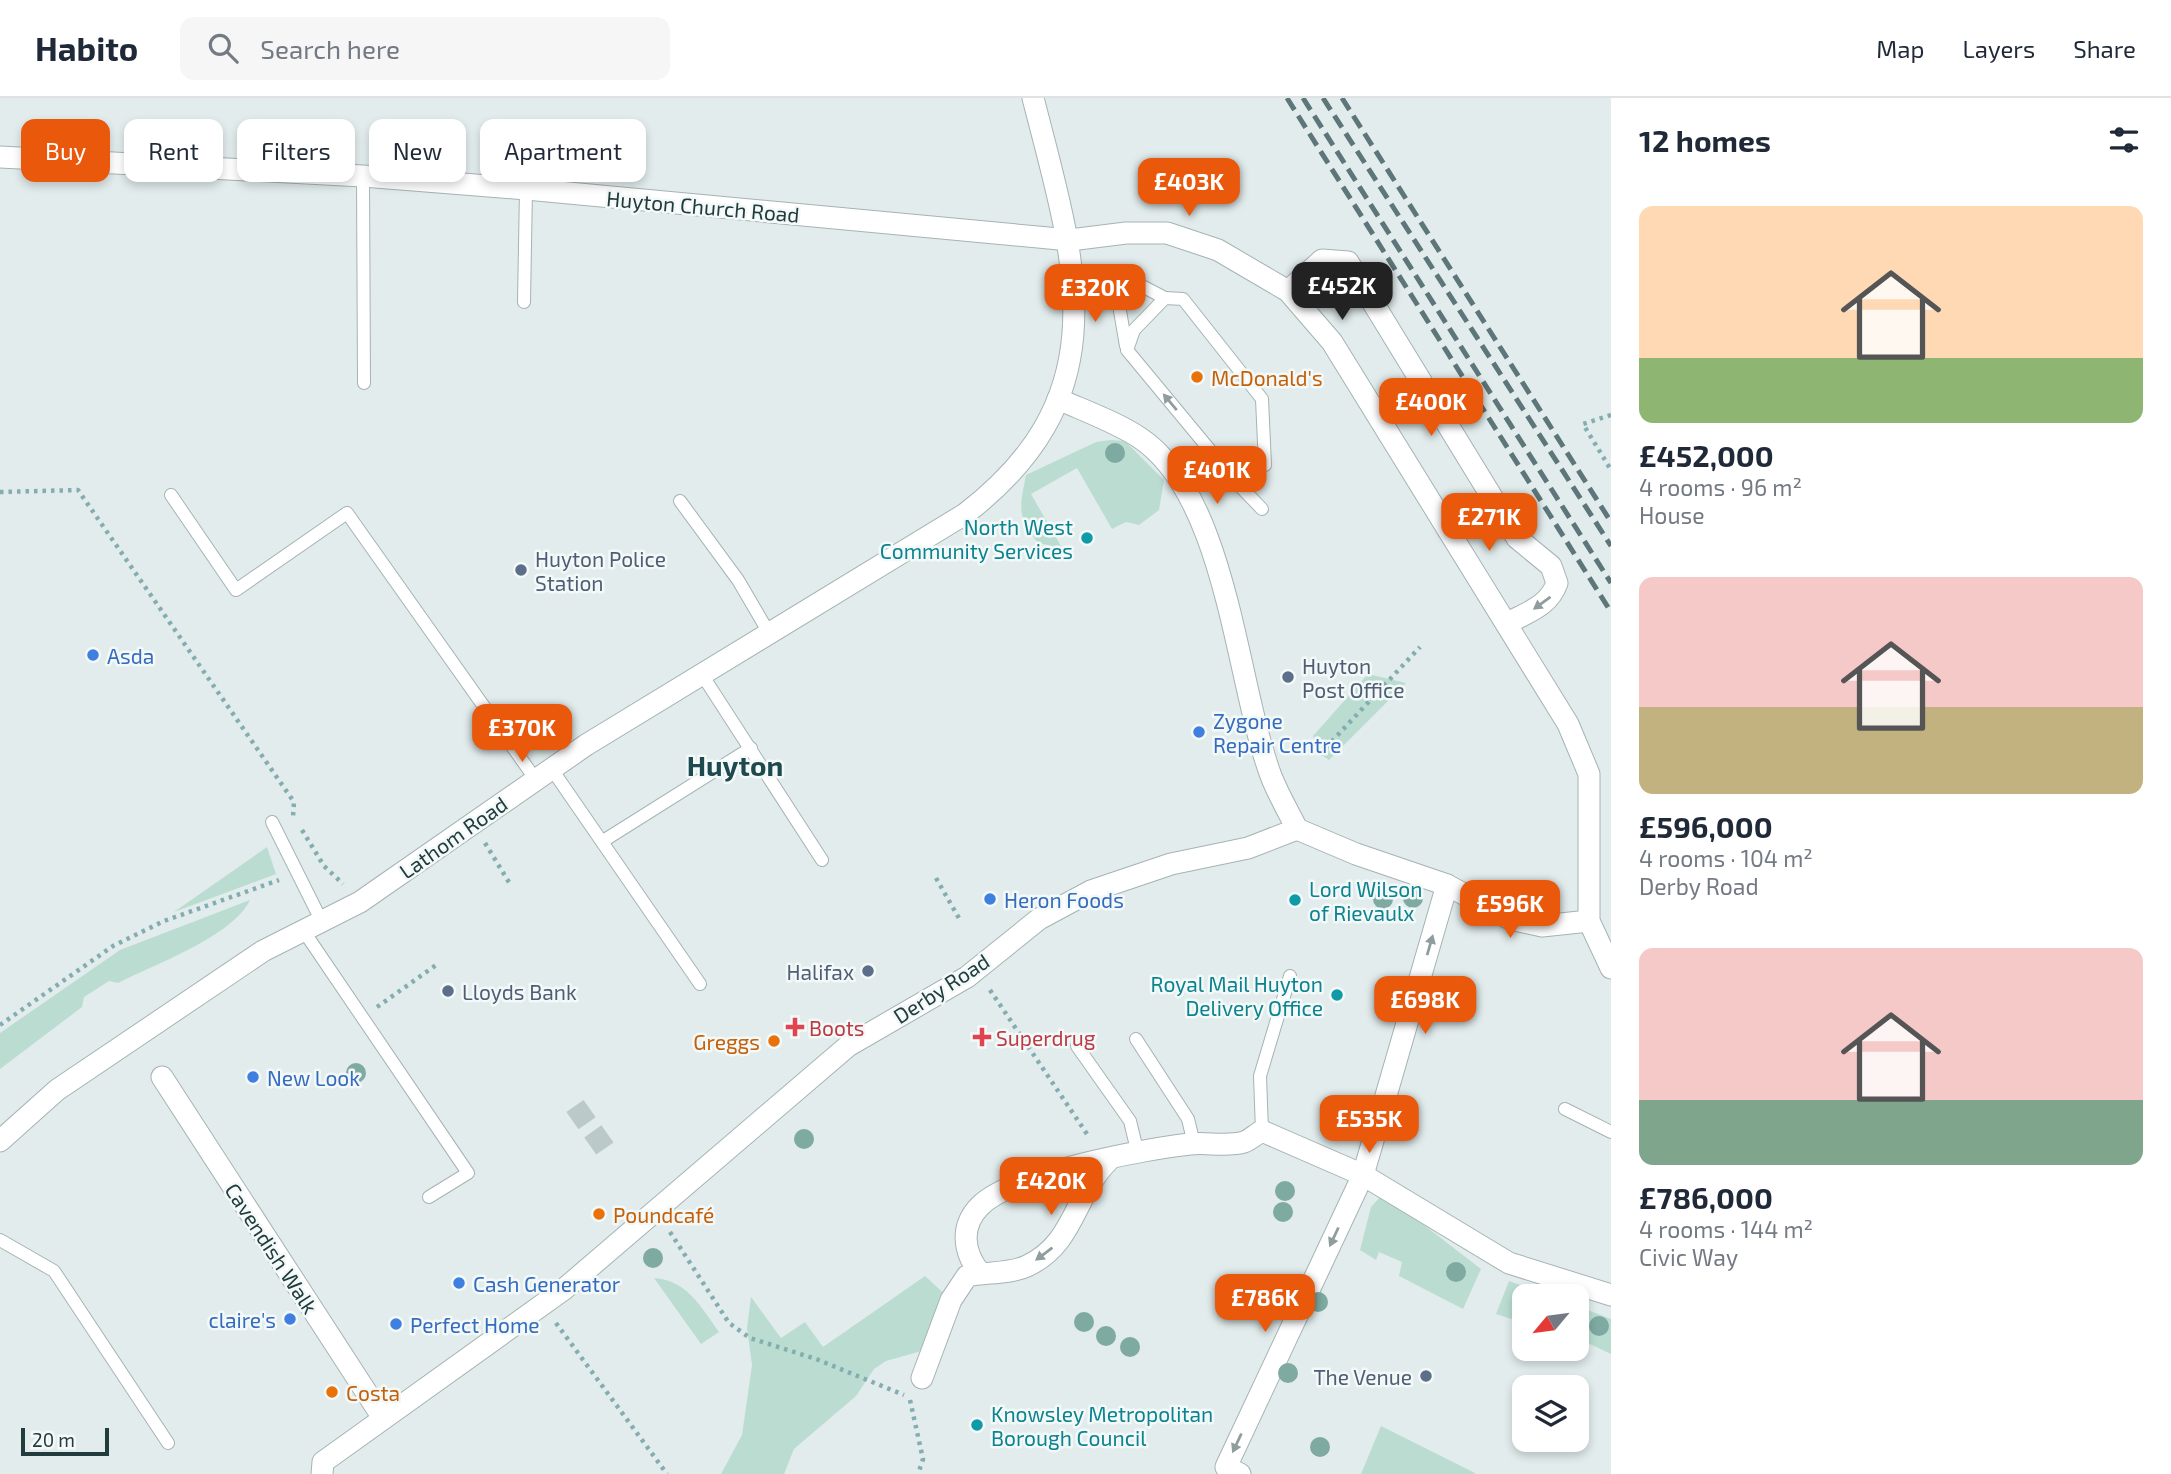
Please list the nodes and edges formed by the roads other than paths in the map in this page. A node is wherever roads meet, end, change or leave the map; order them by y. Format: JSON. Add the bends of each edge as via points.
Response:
{"nodes":[{"id":1,"x":1033,"y":98,"type":"edge"},
{"id":2,"x":0,"y":157,"type":"edge"},
{"id":3,"x":363,"y":176,"type":"junction"},
{"id":4,"x":526,"y":189,"type":"junction"},
{"id":5,"x":1070,"y":240,"type":"junction"},
{"id":6,"x":1288,"y":291,"type":"junction"},
{"id":7,"x":1165,"y":298,"type":"junction"},
{"id":8,"x":524,"y":302,"type":"dead end"},
{"id":9,"x":1127,"y":350,"type":"junction"},
{"id":10,"x":364,"y":383,"type":"dead end"},
{"id":11,"x":1058,"y":399,"type":"junction"},
{"id":12,"x":1265,"y":465,"type":"dead end"},
{"id":13,"x":171,"y":495,"type":"dead end"},
{"id":14,"x":680,"y":501,"type":"dead end"},
{"id":15,"x":1262,"y":509,"type":"dead end"},
{"id":16,"x":1508,"y":623,"type":"junction"},
{"id":17,"x":769,"y":633,"type":"junction"},
{"id":18,"x":701,"y":673,"type":"junction"},
{"id":19,"x":751,"y":748,"type":"junction"},
{"id":20,"x":543,"y":774,"type":"junction"},
{"id":21,"x":272,"y":822,"type":"dead end"},
{"id":22,"x":1297,"y":829,"type":"junction"},
{"id":23,"x":603,"y":841,"type":"junction"},
{"id":24,"x":822,"y":860,"type":"dead end"},
{"id":25,"x":1447,"y":886,"type":"junction"},
{"id":26,"x":1589,"y":922,"type":"junction"},
{"id":27,"x":312,"y":926,"type":"junction"},
{"id":28,"x":1611,"y":968,"type":"edge"},
{"id":29,"x":1290,"y":976,"type":"dead end"},
{"id":30,"x":700,"y":984,"type":"dead end"},
{"id":31,"x":1136,"y":1039,"type":"dead end"},
{"id":32,"x":1077,"y":1046,"type":"dead end"},
{"id":33,"x":162,"y":1077,"type":"dead end"},
{"id":34,"x":1565,"y":1109,"type":"dead end"},
{"id":35,"x":1262,"y":1131,"type":"junction"},
{"id":36,"x":1611,"y":1132,"type":"edge"},
{"id":37,"x":0,"y":1140,"type":"edge"},
{"id":38,"x":1194,"y":1144,"type":"junction"},
{"id":39,"x":1138,"y":1154,"type":"junction"},
{"id":40,"x":1103,"y":1161,"type":"junction"},
{"id":41,"x":1363,"y":1175,"type":"junction"},
{"id":42,"x":429,"y":1197,"type":"dead end"},
{"id":43,"x":0,"y":1240,"type":"edge"},
{"id":44,"x":980,"y":1273,"type":"junction"},
{"id":45,"x":1611,"y":1296,"type":"edge"},
{"id":46,"x":922,"y":1378,"type":"dead end"},
{"id":47,"x":383,"y":1418,"type":"junction"},
{"id":48,"x":168,"y":1443,"type":"dead end"},
{"id":49,"x":322,"y":1474,"type":"edge"},
{"id":50,"x":1240,"y":1474,"type":"edge"}],
"edges":[{"from":1,"to":5,"type":"street","name":"Lathom Road"},
{"from":2,"to":3,"type":"street","name":"Huyton Church Road"},
{"from":3,"to":4,"type":"street","name":"Huyton Church Road"},
{"from":3,"to":10,"type":"lane"},
{"from":4,"to":5,"type":"street","name":"Huyton Church Road"},
{"from":4,"to":8,"type":"lane"},
{"from":5,"to":6,"type":"street","name":"Huyton Church Road","via":[[1167,233],[1218,250]]},
{"from":5,"to":11,"type":"street","name":"Lathom Road","via":[[1075,335],[1070,370]]},
{"from":6,"to":16,"type":"street","name":"Huyton Church Road","via":[[1332,342]]},
{"from":6,"to":16,"type":"street","one_way":true,"via":[[1322,260],[1348,262],[1517,538],[1551,566],[1558,583],[1547,602]]},
{"from":7,"to":9,"type":"lane","via":[[1134,330]]},
{"from":7,"to":9,"type":"lane","via":[[1140,285],[1119,305]]},
{"from":7,"to":12,"type":"lane","via":[[1183,299],[1262,399]]},
{"from":15,"to":9,"type":"lane","one_way":true},
{"from":11,"to":17,"type":"street","name":"Lathom Road","via":[[1016,470],[988,496]]},
{"from":11,"to":22,"type":"street","via":[[1141,438],[1184,487],[1209,538],[1271,776]]},
{"from":13,"to":20,"type":"lane","via":[[236,590],[347,513]]},
{"from":14,"to":17,"type":"lane","via":[[738,580]]},
{"from":16,"to":26,"type":"street","name":"Huyton Church Road","via":[[1568,724],[1589,774]]},
{"from":17,"to":18,"type":"street","name":"Lathom Road"},
{"from":18,"to":19,"type":"lane"},
{"from":18,"to":20,"type":"street","name":"Lathom Road"},
{"from":19,"to":23,"type":"lane"},
{"from":19,"to":24,"type":"lane"},
{"from":20,"to":23,"type":"lane"},
{"from":20,"to":27,"type":"street","name":"Lathom Road","via":[[360,902]]},
{"from":21,"to":27,"type":"lane","via":[[298,873]]},
{"from":22,"to":25,"type":"street"},
{"from":22,"to":47,"type":"street","name":"Derby Road","via":[[1248,848],[1171,864],[1091,891],[1039,919],[976,969],[848,1046],[563,1290]]},
{"from":23,"to":30,"type":"lane"},
{"from":25,"to":26,"type":"street","via":[[1510,919],[1542,926]]},
{"from":41,"to":25,"type":"street","one_way":true},
{"from":26,"to":28,"type":"street"},
{"from":27,"to":37,"type":"street","name":"Lathom Road","via":[[263,951],[57,1090]]},
{"from":27,"to":42,"type":"lane","via":[[362,1018],[468,1173]]},
{"from":29,"to":35,"type":"lane","via":[[1259,1076]]},
{"from":31,"to":38,"type":"lane","via":[[1188,1119]]},
{"from":32,"to":39,"type":"lane","via":[[1130,1121]]},
{"from":33,"to":47,"type":"street","name":"Cavendish Walk"},
{"from":34,"to":36,"type":"lane"},
{"from":35,"to":38,"type":"street","via":[[1243,1142]]},
{"from":35,"to":41,"type":"street"},
{"from":38,"to":39,"type":"street"},
{"from":39,"to":40,"type":"street"},
{"from":40,"to":44,"type":"street","one_way":true,"via":[[1064,1237],[1045,1255],[1024,1267]]},
{"from":40,"to":44,"type":"street","via":[[1031,1180],[981,1205],[968,1222],[965,1241]]},
{"from":41,"to":45,"type":"street","via":[[1509,1263]]},
{"from":41,"to":50,"type":"street","one_way":true,"via":[[1226,1467]]},
{"from":43,"to":48,"type":"lane","via":[[54,1270]]},
{"from":44,"to":46,"type":"street","via":[[967,1276],[951,1300]]},
{"from":47,"to":49,"type":"street","via":[[323,1462]]}]}
